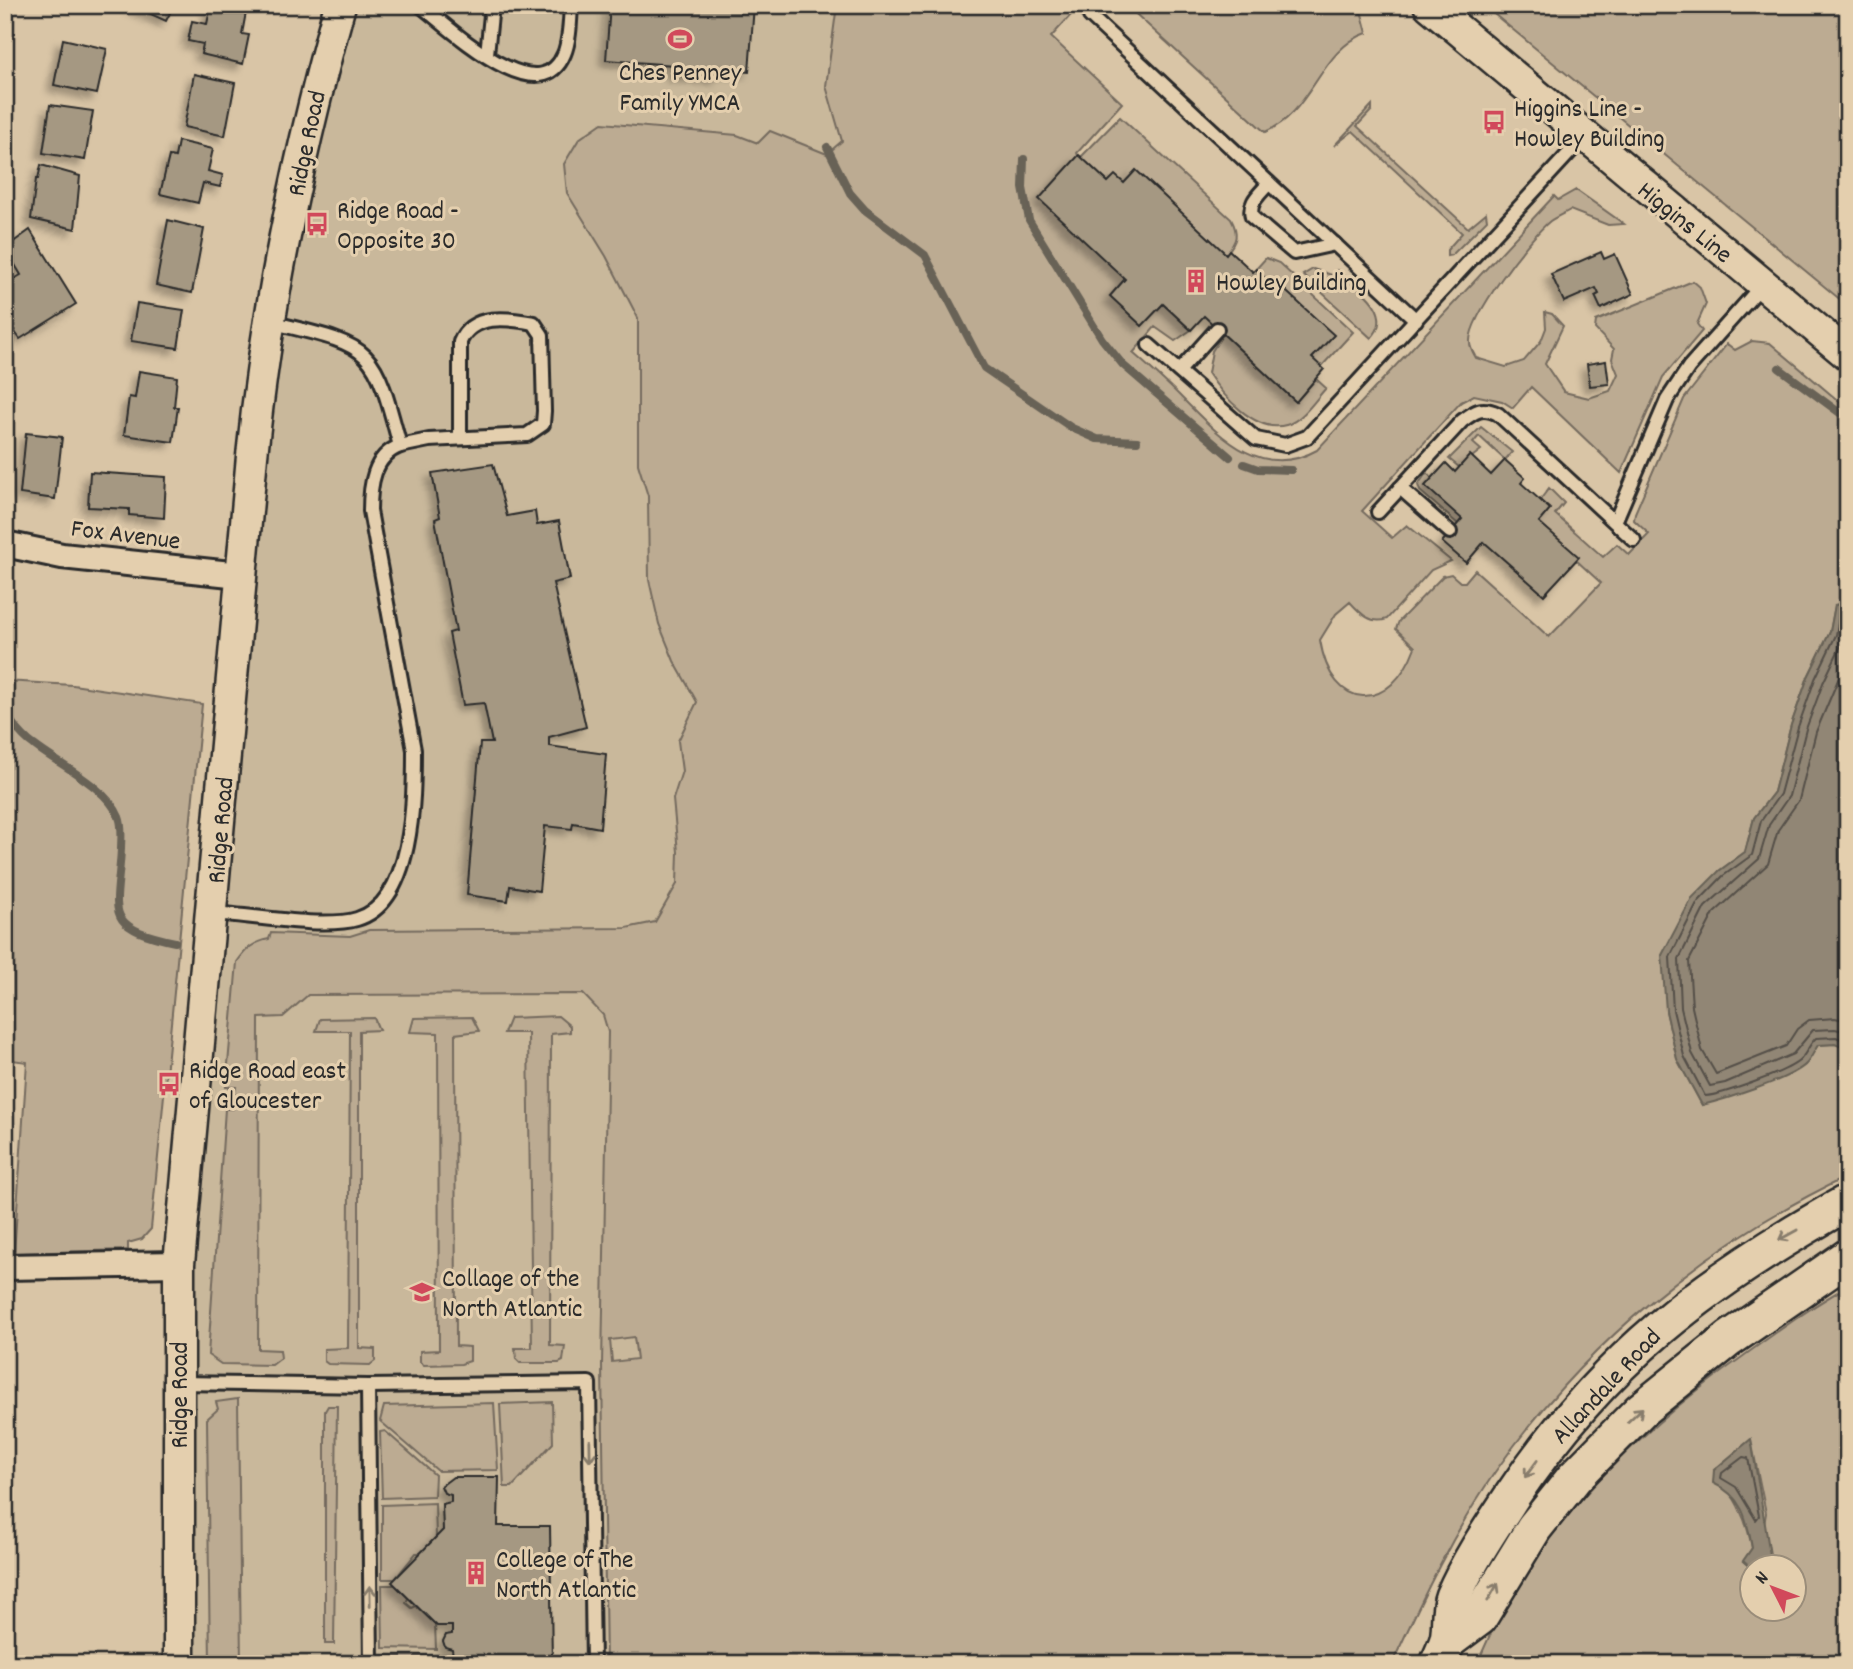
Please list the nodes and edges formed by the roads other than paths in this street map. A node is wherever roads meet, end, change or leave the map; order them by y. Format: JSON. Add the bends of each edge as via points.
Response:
{"nodes":[{"id":1,"x":340,"y":5,"type":"edge"},
{"id":2,"x":420,"y":5,"type":"edge"},
{"id":3,"x":492,"y":5,"type":"edge"},
{"id":4,"x":571,"y":5,"type":"edge"},
{"id":5,"x":1429,"y":5,"type":"edge"},
{"id":6,"x":1090,"y":16,"type":"dead end"},
{"id":7,"x":487,"y":54,"type":"junction"},
{"id":8,"x":1584,"y":137,"type":"junction"},
{"id":9,"x":1269,"y":183,"type":"junction"},
{"id":10,"x":1335,"y":244,"type":"junction"},
{"id":11,"x":1762,"y":285,"type":"junction"},
{"id":12,"x":1416,"y":320,"type":"junction"},
{"id":13,"x":270,"y":322,"type":"junction"},
{"id":14,"x":1217,"y":329,"type":"dead end"},
{"id":15,"x":1149,"y":345,"type":"dead end"},
{"id":16,"x":1848,"y":355,"type":"edge"},
{"id":17,"x":1178,"y":371,"type":"junction"},
{"id":18,"x":460,"y":438,"type":"junction"},
{"id":19,"x":400,"y":446,"type":"junction"},
{"id":20,"x":1400,"y":488,"type":"junction"},
{"id":21,"x":1378,"y":512,"type":"dead end"},
{"id":22,"x":1615,"y":522,"type":"junction"},
{"id":23,"x":1450,"y":532,"type":"dead end"},
{"id":24,"x":1634,"y":540,"type":"dead end"},
{"id":25,"x":5,"y":544,"type":"edge"},
{"id":26,"x":240,"y":575,"type":"junction"},
{"id":27,"x":212,"y":912,"type":"junction"},
{"id":28,"x":1848,"y":1202,"type":"edge"},
{"id":29,"x":1848,"y":1257,"type":"edge"},
{"id":30,"x":179,"y":1265,"type":"junction"},
{"id":31,"x":5,"y":1267,"type":"edge"},
{"id":32,"x":178,"y":1383,"type":"junction"},
{"id":33,"x":368,"y":1386,"type":"junction"},
{"id":34,"x":1443,"y":1652,"type":"edge"},
{"id":35,"x":179,"y":1664,"type":"edge"},
{"id":36,"x":371,"y":1664,"type":"edge"},
{"id":37,"x":593,"y":1664,"type":"edge"}],
"edges":[{"from":1,"to":13,"type":"street","name":"Ridge Road","via":[[317,87]]},
{"from":2,"to":7,"type":"lane"},
{"from":3,"to":7,"type":"lane"},
{"from":4,"to":7,"type":"lane","via":[[564,54],[549,71],[540,76],[518,74]]},
{"from":5,"to":8,"type":"street","name":"Higgins Line"},
{"from":6,"to":9,"type":"lane"},
{"from":8,"to":11,"type":"street","name":"Higgins Line"},
{"from":8,"to":12,"type":"lane"},
{"from":9,"to":10,"type":"lane"},
{"from":9,"to":10,"type":"lane","via":[[1250,209],[1252,217],[1294,253]]},
{"from":10,"to":12,"type":"lane"},
{"from":11,"to":16,"type":"street","name":"Higgins Line"},
{"from":11,"to":22,"type":"lane","via":[[1689,367],[1667,400]]},
{"from":12,"to":17,"type":"lane","via":[[1307,437],[1285,445],[1256,439]]},
{"from":13,"to":19,"type":"lane","via":[[340,339],[368,357],[383,383]]},
{"from":13,"to":26,"type":"street","name":"Ridge Road"},
{"from":14,"to":17,"type":"lane"},
{"from":15,"to":17,"type":"lane"},
{"from":18,"to":18,"type":"lane","via":[[527,435],[543,424],[542,335],[534,323],[476,321],[465,328],[460,342]]},
{"from":18,"to":19,"type":"lane"},
{"from":19,"to":27,"type":"lane","via":[[388,451],[376,469],[370,511],[414,750],[400,872],[390,894],[373,912],[358,919],[336,923]]},
{"from":20,"to":21,"type":"lane"},
{"from":20,"to":22,"type":"lane","via":[[1462,421],[1487,408]]},
{"from":20,"to":23,"type":"lane"},
{"from":22,"to":24,"type":"lane"},
{"from":25,"to":26,"type":"street","name":"Fox Avenue","via":[[62,556]]},
{"from":26,"to":27,"type":"street","name":"Ridge Road"},
{"from":27,"to":30,"type":"street","name":"Ridge Road"},
{"from":28,"to":34,"type":"main road","name":"Allandale Road","one_way":true,"via":[[1773,1244],[1680,1308],[1589,1396],[1554,1436],[1490,1528],[1452,1599]]},
{"from":34,"to":29,"type":"main road","name":"Allandale Road","one_way":true,"via":[[1479,1618],[1534,1528],[1618,1432],[1691,1368]]},
{"from":30,"to":31,"type":"street"},
{"from":30,"to":32,"type":"street","name":"Ridge Road"},
{"from":32,"to":33,"type":"lane"},
{"from":32,"to":35,"type":"street","name":"Ridge Road"},
{"from":36,"to":33,"type":"lane","one_way":true},
{"from":33,"to":37,"type":"lane","one_way":true,"via":[[589,1383]]}]}
